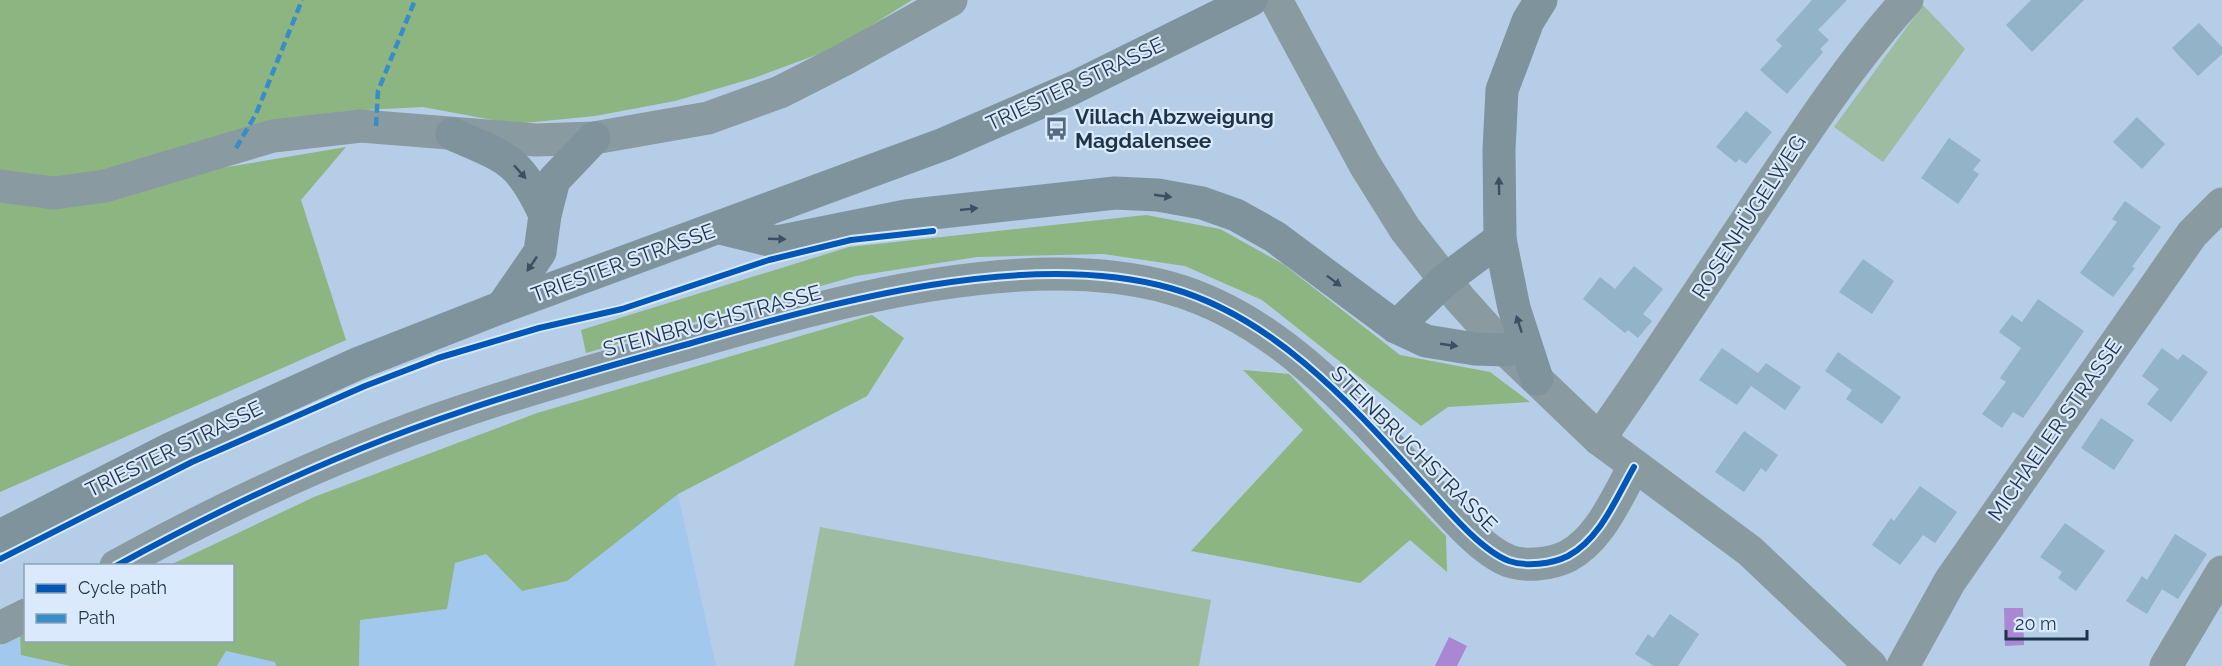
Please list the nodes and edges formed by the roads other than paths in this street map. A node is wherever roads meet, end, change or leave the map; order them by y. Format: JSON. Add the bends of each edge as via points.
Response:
{"nodes":[{"id":1,"x":951,"y":0,"type":"edge"},
{"id":2,"x":1251,"y":0,"type":"edge"},
{"id":3,"x":1276,"y":0,"type":"edge"},
{"id":4,"x":1540,"y":0,"type":"edge"},
{"id":5,"x":1907,"y":0,"type":"edge"},
{"id":6,"x":921,"y":11,"type":"edge"},
{"id":7,"x":452,"y":134,"type":"junction"},
{"id":8,"x":594,"y":138,"type":"junction"},
{"id":9,"x":0,"y":186,"type":"edge"},
{"id":10,"x":2222,"y":204,"type":"edge"},
{"id":11,"x":545,"y":215,"type":"junction"},
{"id":12,"x":720,"y":228,"type":"junction"},
{"id":13,"x":1500,"y":239,"type":"junction"},
{"id":14,"x":1444,"y":280,"type":"junction"},
{"id":15,"x":502,"y":307,"type":"junction"},
{"id":16,"x":1396,"y":327,"type":"junction"},
{"id":17,"x":1506,"y":350,"type":"junction"},
{"id":18,"x":1537,"y":379,"type":"junction"},
{"id":19,"x":1599,"y":439,"type":"junction"},
{"id":20,"x":1635,"y":467,"type":"junction"},
{"id":21,"x":0,"y":536,"type":"edge"},
{"id":22,"x":120,"y":564,"type":"edge"},
{"id":23,"x":2222,"y":572,"type":"edge"},
{"id":24,"x":24,"y":616,"type":"edge"},
{"id":25,"x":0,"y":628,"type":"edge"},
{"id":26,"x":1871,"y":666,"type":"edge"},
{"id":27,"x":1903,"y":666,"type":"edge"},
{"id":28,"x":2166,"y":666,"type":"edge"}],
"edges":[{"from":1,"to":6,"type":"street"},
{"from":2,"to":12,"type":"main road","name":"TRIESTER STRASSE","via":[[1073,87],[944,144]]},
{"from":3,"to":14,"type":"street","via":[[1365,165],[1405,229]]},
{"from":13,"to":4,"type":"main road","one_way":true,"via":[[1502,90]]},
{"from":5,"to":19,"type":"street","name":"ROSENHÜGELWEG","via":[[1809,125]]},
{"from":6,"to":8,"type":"street","via":[[843,60],[780,92],[708,118]]},
{"from":7,"to":8,"type":"street","via":[[536,140]]},
{"from":7,"to":9,"type":"street","via":[[361,126],[295,133],[273,136],[105,186],[54,192]]},
{"from":7,"to":11,"type":"main road","one_way":true,"via":[[503,156],[521,170]]},
{"from":8,"to":11,"type":"main road","via":[[554,180]]},
{"from":10,"to":27,"type":"street","name":"MICHAELER STRASSE","via":[[2192,234],[1950,580]]},
{"from":11,"to":15,"type":"main road","one_way":true,"via":[[540,252]]},
{"from":12,"to":15,"type":"main road","name":"TRIESTER STRASSE"},
{"from":12,"to":16,"type":"main road","one_way":true,"via":[[777,242],[932,213],[1115,194],[1158,195],[1202,203],[1275,237]]},
{"from":13,"to":14,"type":"main road"},
{"from":18,"to":13,"type":"main road","one_way":true,"via":[[1514,308]]},
{"from":14,"to":16,"type":"main road"},
{"from":14,"to":17,"type":"street"},
{"from":15,"to":21,"type":"main road","name":"TRIESTER STRASSE","via":[[359,363],[253,411]]},
{"from":16,"to":17,"type":"main road","one_way":true,"via":[[1426,341]]},
{"from":17,"to":18,"type":"street"},
{"from":18,"to":19,"type":"street"},
{"from":19,"to":20,"type":"street"},
{"from":20,"to":22,"type":"street","name":"STEINBRUCHSTRASSE","via":[[1593,538],[1566,558],[1539,564],[1510,561],[1459,522],[1375,430],[1301,359],[1213,303],[1170,288],[1126,279],[1068,274],[999,277],[919,287],[789,315],[461,411],[321,465]]},
{"from":20,"to":26,"type":"street","via":[[1750,551]]},
{"from":23,"to":28,"type":"street"},
{"from":24,"to":25,"type":"street"}]}
